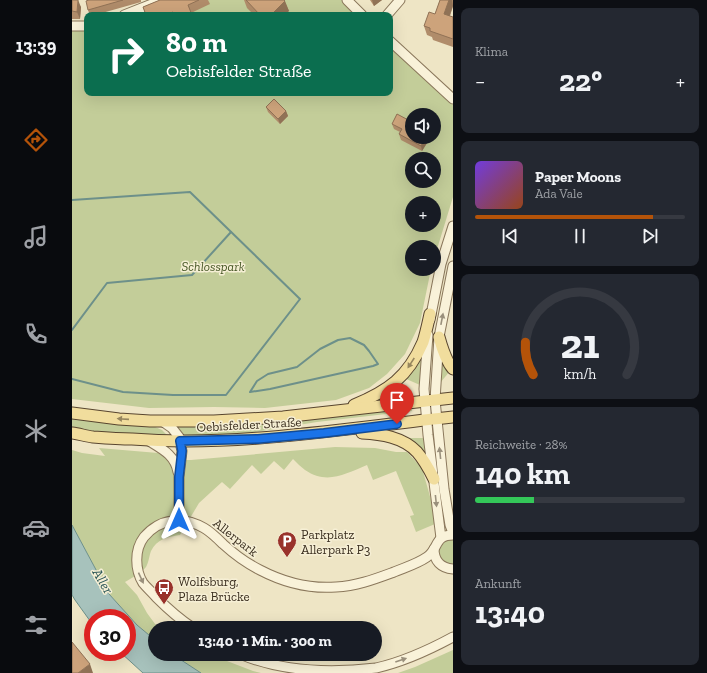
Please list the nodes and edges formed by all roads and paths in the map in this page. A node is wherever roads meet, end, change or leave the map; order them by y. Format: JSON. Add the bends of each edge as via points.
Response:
{"nodes":[{"id":1,"x":162,"y":0,"type":"edge"},
{"id":2,"x":346,"y":0,"type":"edge"},
{"id":3,"x":400,"y":0,"type":"edge"},
{"id":4,"x":132,"y":12,"type":"edge"},
{"id":5,"x":359,"y":12,"type":"edge"},
{"id":6,"x":390,"y":12,"type":"edge"},
{"id":7,"x":72,"y":26,"type":"edge"},
{"id":8,"x":84,"y":26,"type":"edge"},
{"id":9,"x":393,"y":44,"type":"edge"},
{"id":10,"x":453,"y":99,"type":"edge"},
{"id":11,"x":453,"y":226,"type":"edge"},
{"id":12,"x":441,"y":264,"type":"joint"},
{"id":13,"x":452,"y":268,"type":"edge"},
{"id":14,"x":438,"y":276,"type":"edge"},
{"id":15,"x":430,"y":314,"type":"junction"},
{"id":16,"x":439,"y":337,"type":"junction"},
{"id":17,"x":453,"y":369,"type":"edge"},
{"id":18,"x":453,"y":398,"type":"edge"},
{"id":19,"x":430,"y":400,"type":"junction"},
{"id":20,"x":342,"y":410,"type":"junction"},
{"id":21,"x":72,"y":413,"type":"edge"},
{"id":22,"x":453,"y":417,"type":"edge"},
{"id":23,"x":432,"y":420,"type":"junction"},
{"id":24,"x":150,"y":421,"type":"junction"},
{"id":25,"x":162,"y":421,"type":"junction"},
{"id":26,"x":72,"y":433,"type":"edge"},
{"id":27,"x":324,"y":433,"type":"junction"},
{"id":28,"x":148,"y":441,"type":"junction"},
{"id":29,"x":180,"y":441,"type":"junction"},
{"id":30,"x":179,"y":477,"type":"junction"},
{"id":31,"x":434,"y":479,"type":"junction"},
{"id":32,"x":179,"y":520,"type":"junction"},
{"id":33,"x":453,"y":534,"type":"edge"},
{"id":34,"x":441,"y":538,"type":"junction"},
{"id":35,"x":434,"y":549,"type":"junction"},
{"id":36,"x":438,"y":562,"type":"junction"},
{"id":37,"x":415,"y":564,"type":"junction"},
{"id":38,"x":453,"y":569,"type":"edge"},
{"id":39,"x":183,"y":621,"type":"edge"},
{"id":40,"x":453,"y":637,"type":"edge"},
{"id":41,"x":260,"y":661,"type":"edge"}],
"edges":[{"from":1,"to":4,"type":"street"},
{"from":2,"to":5,"type":"street"},
{"from":3,"to":6,"type":"street"},
{"from":7,"to":8,"type":"street"},
{"from":9,"to":10,"type":"street"},
{"from":11,"to":12,"type":"street"},
{"from":12,"to":13,"type":"street"},
{"from":16,"to":13,"type":"street","one_way":true},
{"from":14,"to":15,"type":"street"},
{"from":15,"to":19,"type":"street","via":[[424,389]]},
{"from":15,"to":20,"type":"main road","one_way":true,"via":[[418,352],[398,380],[382,392]]},
{"from":16,"to":17,"type":"main road"},
{"from":16,"to":19,"type":"street"},
{"from":18,"to":19,"type":"main road","name":"Oebisfelder Straße"},
{"from":19,"to":20,"type":"main road","name":"Oebisfelder Straße"},
{"from":19,"to":23,"type":"street"},
{"from":20,"to":25,"type":"main road","name":"Oebisfelder Straße","via":[[249,420]]},
{"from":24,"to":21,"type":"main road","name":"Oebisfelder Straße","one_way":true},
{"from":22,"to":23,"type":"main road","name":"Oebisfelder Straße"},
{"from":23,"to":27,"type":"main road","name":"Oebisfelder Straße"},
{"from":23,"to":31,"type":"street"},
{"from":33,"to":23,"type":"street","one_way":true,"via":[[444,489],[438,434]]},
{"from":24,"to":25,"type":"main road","name":"Oebisfelder Straße"},
{"from":24,"to":29,"type":"street"},
{"from":25,"to":29,"type":"street","via":[[172,428]]},
{"from":26,"to":28,"type":"main road","name":"Oebisfelder Straße"},
{"from":27,"to":29,"type":"main road","name":"Oebisfelder Straße","via":[[258,439]]},
{"from":27,"to":31,"type":"main road","via":[[379,434],[401,440],[418,453]]},
{"from":28,"to":29,"type":"main road","name":"Oebisfelder Straße"},
{"from":28,"to":30,"type":"street","via":[[166,451],[177,466]]},
{"from":29,"to":30,"type":"street","via":[[182,451]]},
{"from":30,"to":32,"type":"street"},
{"from":31,"to":34,"type":"street","one_way":true},
{"from":32,"to":37,"type":"street","name":"Allerpark","via":[[193,523],[213,534],[236,555],[260,571],[316,587],[358,585]]},
{"from":32,"to":39,"type":"street","name":"Allerpark","one_way":true,"via":[[162,523],[151,530],[138,550],[137,564],[143,583]]},
{"from":33,"to":34,"type":"street"},
{"from":34,"to":35,"type":"street","name":"Allerpark"},
{"from":35,"to":36,"type":"street"},
{"from":35,"to":37,"type":"street","name":"Allerpark"},
{"from":36,"to":37,"type":"street","name":"Allerpark"},
{"from":36,"to":38,"type":"street","name":"Allerpark"},
{"from":41,"to":40,"type":"street","one_way":true,"via":[[313,672],[356,671],[377,668],[401,660]]}]}
